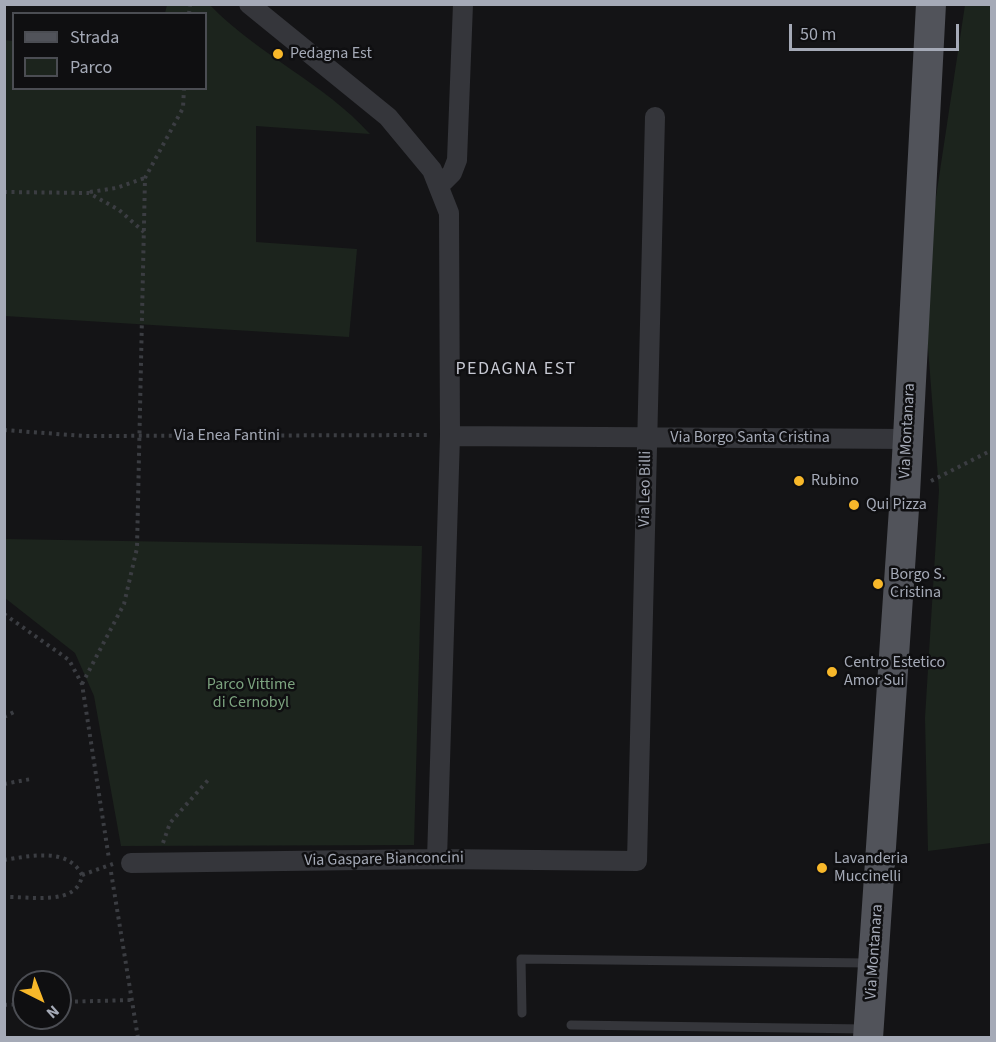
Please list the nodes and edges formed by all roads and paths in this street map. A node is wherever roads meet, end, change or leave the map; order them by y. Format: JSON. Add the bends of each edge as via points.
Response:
{"nodes":[{"id":1,"x":249,"y":4,"type":"edge"},
{"id":2,"x":463,"y":4,"type":"edge"},
{"id":3,"x":931,"y":4,"type":"edge"},
{"id":4,"x":184,"y":90,"type":"edge"},
{"id":5,"x":655,"y":117,"type":"dead end"},
{"id":6,"x":146,"y":178,"type":"junction"},
{"id":7,"x":440,"y":185,"type":"junction"},
{"id":8,"x":4,"y":192,"type":"edge"},
{"id":9,"x":89,"y":192,"type":"junction"},
{"id":10,"x":145,"y":232,"type":"junction"},
{"id":11,"x":4,"y":430,"type":"edge"},
{"id":12,"x":141,"y":436,"type":"junction"},
{"id":13,"x":450,"y":436,"type":"junction"},
{"id":14,"x":647,"y":437,"type":"junction"},
{"id":15,"x":908,"y":439,"type":"junction"},
{"id":16,"x":992,"y":450,"type":"edge"},
{"id":17,"x":905,"y":494,"type":"junction"},
{"id":18,"x":4,"y":614,"type":"edge"},
{"id":19,"x":82,"y":684,"type":"junction"},
{"id":20,"x":16,"y":711,"type":"dead end"},
{"id":21,"x":4,"y":717,"type":"edge"},
{"id":22,"x":209,"y":778,"type":"dead end"},
{"id":23,"x":32,"y":779,"type":"dead end"},
{"id":24,"x":4,"y":784,"type":"edge"},
{"id":25,"x":437,"y":859,"type":"junction"},
{"id":26,"x":4,"y":860,"type":"edge"},
{"id":27,"x":637,"y":861,"type":"joint"},
{"id":28,"x":131,"y":863,"type":"dead end"},
{"id":29,"x":162,"y":863,"type":"junction"},
{"id":30,"x":110,"y":864,"type":"junction"},
{"id":31,"x":82,"y":875,"type":"junction"},
{"id":32,"x":4,"y":897,"type":"edge"},
{"id":33,"x":875,"y":963,"type":"junction"},
{"id":34,"x":132,"y":1000,"type":"junction"},
{"id":35,"x":72,"y":1002,"type":"edge"},
{"id":36,"x":522,"y":1013,"type":"dead end"},
{"id":37,"x":571,"y":1025,"type":"dead end"},
{"id":38,"x":869,"y":1033,"type":"edge"},
{"id":39,"x":138,"y":1038,"type":"edge"}],
"edges":[{"from":1,"to":7,"type":"street","via":[[388,117],[412,143]]},
{"from":2,"to":7,"type":"street","via":[[457,160],[452,173]]},
{"from":3,"to":15,"type":"main road","name":"Via Montanara"},
{"from":4,"to":6,"type":"path","via":[[183,108]]},
{"from":5,"to":14,"type":"street","name":"Via Leo Billi"},
{"from":6,"to":9,"type":"path"},
{"from":6,"to":10,"type":"path"},
{"from":7,"to":13,"type":"street","via":[[449,213]]},
{"from":8,"to":9,"type":"path"},
{"from":9,"to":10,"type":"path"},
{"from":10,"to":12,"type":"path"},
{"from":11,"to":12,"type":"path","name":"Via Enea Fantini"},
{"from":12,"to":13,"type":"path","name":"Via Enea Fantini"},
{"from":12,"to":19,"type":"path","via":[[137,548],[124,604]]},
{"from":13,"to":14,"type":"street","name":"Via Borgo Santa Cristina"},
{"from":13,"to":25,"type":"street"},
{"from":14,"to":15,"type":"street","name":"Via Borgo Santa Cristina"},
{"from":14,"to":27,"type":"street","name":"Via Leo Billi"},
{"from":15,"to":17,"type":"main road","name":"Via Montanara"},
{"from":16,"to":17,"type":"path"},
{"from":17,"to":33,"type":"main road","name":"Via Montanara"},
{"from":18,"to":19,"type":"path","via":[[69,660]]},
{"from":19,"to":30,"type":"path"},
{"from":20,"to":21,"type":"path"},
{"from":22,"to":29,"type":"path","via":[[170,823]]},
{"from":23,"to":24,"type":"path"},
{"from":25,"to":27,"type":"street","name":"Via Gaspare Bianconcini"},
{"from":25,"to":29,"type":"street","name":"Via Gaspare Bianconcini"},
{"from":26,"to":31,"type":"path","via":[[36,855],[61,858],[71,861]]},
{"from":28,"to":29,"type":"street","name":"Via Gaspare Bianconcini"},
{"from":30,"to":31,"type":"path"},
{"from":30,"to":34,"type":"path"},
{"from":31,"to":32,"type":"path","via":[[81,885],[74,893]]},
{"from":33,"to":36,"type":"lane","via":[[521,959]]},
{"from":33,"to":38,"type":"main road","name":"Via Montanara"},
{"from":34,"to":35,"type":"path"},
{"from":34,"to":39,"type":"path"},
{"from":37,"to":38,"type":"lane"}]}
